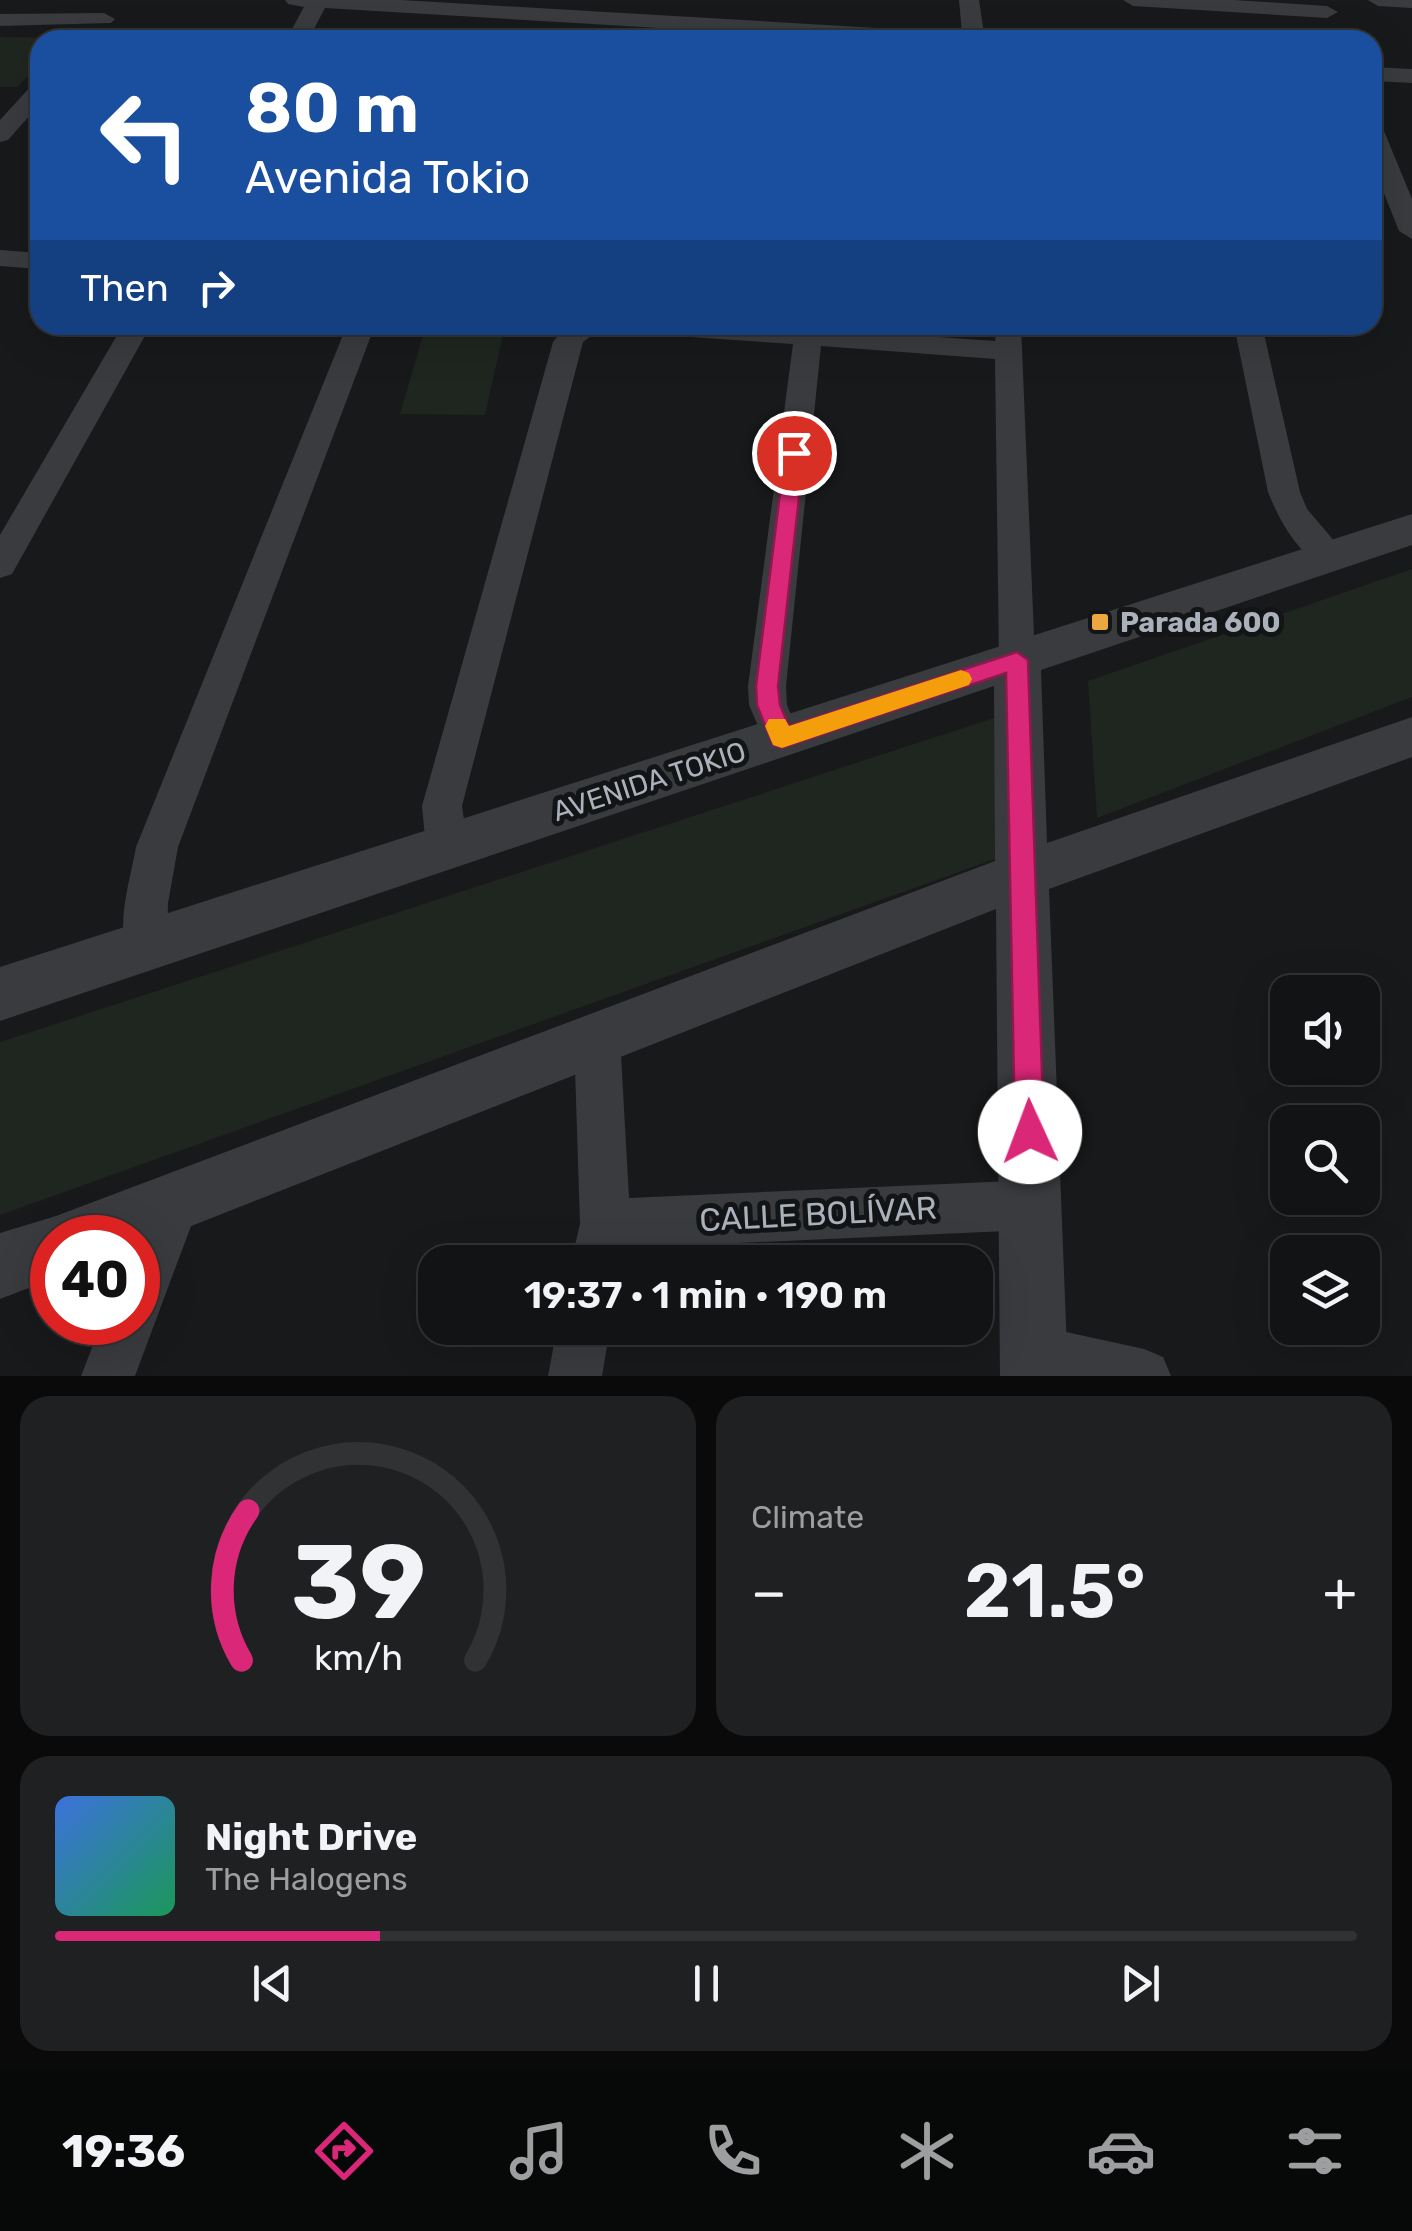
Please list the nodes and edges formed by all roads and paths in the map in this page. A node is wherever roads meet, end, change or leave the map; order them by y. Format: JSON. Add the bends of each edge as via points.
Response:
{"nodes":[{"id":1,"x":120,"y":0,"type":"edge"},
{"id":2,"x":295,"y":0,"type":"edge"},
{"id":3,"x":969,"y":0,"type":"edge"},
{"id":4,"x":1134,"y":0,"type":"edge"},
{"id":5,"x":1378,"y":0,"type":"edge"},
{"id":6,"x":318,"y":1,"type":"edge"},
{"id":7,"x":1412,"y":2,"type":"edge"},
{"id":8,"x":1325,"y":6,"type":"edge"},
{"id":9,"x":617,"y":10,"type":"edge"},
{"id":10,"x":476,"y":12,"type":"junction"},
{"id":11,"x":104,"y":19,"type":"junction"},
{"id":12,"x":0,"y":20,"type":"edge"},
{"id":13,"x":94,"y":30,"type":"edge"},
{"id":14,"x":302,"y":30,"type":"edge"},
{"id":15,"x":470,"y":30,"type":"edge"},
{"id":16,"x":875,"y":30,"type":"edge"},
{"id":17,"x":971,"y":30,"type":"edge"},
{"id":18,"x":1333,"y":30,"type":"edge"},
{"id":19,"x":1382,"y":74,"type":"edge"},
{"id":20,"x":1412,"y":76,"type":"edge"},
{"id":21,"x":30,"y":101,"type":"edge"},
{"id":22,"x":0,"y":135,"type":"edge"},
{"id":23,"x":1412,"y":163,"type":"edge"},
{"id":24,"x":1383,"y":175,"type":"edge"},
{"id":25,"x":1412,"y":231,"type":"edge"},
{"id":26,"x":0,"y":258,"type":"edge"},
{"id":27,"x":30,"y":260,"type":"edge"},
{"id":28,"x":131,"y":335,"type":"edge"},
{"id":29,"x":357,"y":335,"type":"edge"},
{"id":30,"x":573,"y":335,"type":"edge"},
{"id":31,"x":793,"y":335,"type":"edge"},
{"id":32,"x":1250,"y":335,"type":"edge"},
{"id":33,"x":808,"y":336,"type":"junction"},
{"id":34,"x":1008,"y":338,"type":"edge"},
{"id":35,"x":1412,"y":529,"type":"edge"},
{"id":36,"x":1330,"y":556,"type":"junction"},
{"id":37,"x":0,"y":565,"type":"edge"},
{"id":38,"x":1017,"y":660,"type":"junction"},
{"id":39,"x":1412,"y":737,"type":"edge"},
{"id":40,"x":782,"y":738,"type":"junction"},
{"id":41,"x":447,"y":848,"type":"junction"},
{"id":42,"x":1022,"y":876,"type":"junction"},
{"id":43,"x":145,"y":946,"type":"junction"},
{"id":44,"x":0,"y":994,"type":"edge"},
{"id":45,"x":598,"y":1036,"type":"junction"},
{"id":46,"x":175,"y":1202,"type":"junction"},
{"id":47,"x":1032,"y":1205,"type":"junction"},
{"id":48,"x":140,"y":1215,"type":"edge"},
{"id":49,"x":160,"y":1242,"type":"edge"},
{"id":50,"x":601,"y":1243,"type":"edge"},
{"id":51,"x":30,"y":1255,"type":"edge"},
{"id":52,"x":0,"y":1266,"type":"edge"},
{"id":53,"x":120,"y":1345,"type":"edge"},
{"id":54,"x":581,"y":1345,"type":"edge"},
{"id":55,"x":1034,"y":1364,"type":"edge"},
{"id":56,"x":108,"y":1376,"type":"edge"},
{"id":57,"x":575,"y":1376,"type":"edge"},
{"id":58,"x":1144,"y":1376,"type":"edge"}],
"edges":[{"from":1,"to":11,"type":"street"},
{"from":2,"to":6,"type":"street"},
{"from":3,"to":17,"type":"street"},
{"from":4,"to":8,"type":"street"},
{"from":5,"to":7,"type":"street"},
{"from":6,"to":10,"type":"street"},
{"from":6,"to":14,"type":"street"},
{"from":8,"to":18,"type":"street"},
{"from":9,"to":10,"type":"street"},
{"from":9,"to":16,"type":"street"},
{"from":10,"to":15,"type":"street"},
{"from":11,"to":12,"type":"street"},
{"from":11,"to":13,"type":"street"},
{"from":19,"to":20,"type":"street"},
{"from":21,"to":22,"type":"street"},
{"from":23,"to":24,"type":"street"},
{"from":24,"to":25,"type":"street"},
{"from":26,"to":27,"type":"street"},
{"from":28,"to":37,"type":"street"},
{"from":29,"to":43,"type":"street","via":[[158,847]]},
{"from":30,"to":41,"type":"street","via":[[442,806]]},
{"from":31,"to":33,"type":"street"},
{"from":32,"to":36,"type":"street","via":[[1284,492],[1293,514]]},
{"from":33,"to":34,"type":"street"},
{"from":33,"to":40,"type":"street","via":[[767,686]]},
{"from":34,"to":38,"type":"street"},
{"from":35,"to":36,"type":"street","name":"AVENIDA TOKIO"},
{"from":36,"to":38,"type":"street","name":"AVENIDA TOKIO"},
{"from":38,"to":40,"type":"street","name":"AVENIDA TOKIO"},
{"from":38,"to":42,"type":"street"},
{"from":39,"to":42,"type":"street"},
{"from":40,"to":41,"type":"street","name":"AVENIDA TOKIO"},
{"from":41,"to":43,"type":"street","name":"AVENIDA TOKIO"},
{"from":42,"to":45,"type":"street"},
{"from":42,"to":47,"type":"street"},
{"from":43,"to":44,"type":"street","name":"AVENIDA TOKIO"},
{"from":45,"to":46,"type":"street"},
{"from":45,"to":50,"type":"street"},
{"from":46,"to":48,"type":"street"},
{"from":46,"to":49,"type":"street"},
{"from":47,"to":50,"type":"street","name":"CALLE BOLÍVAR"},
{"from":47,"to":55,"type":"street"},
{"from":51,"to":52,"type":"street"},
{"from":53,"to":56,"type":"street"},
{"from":54,"to":57,"type":"street"},
{"from":55,"to":58,"type":"street"}]}
